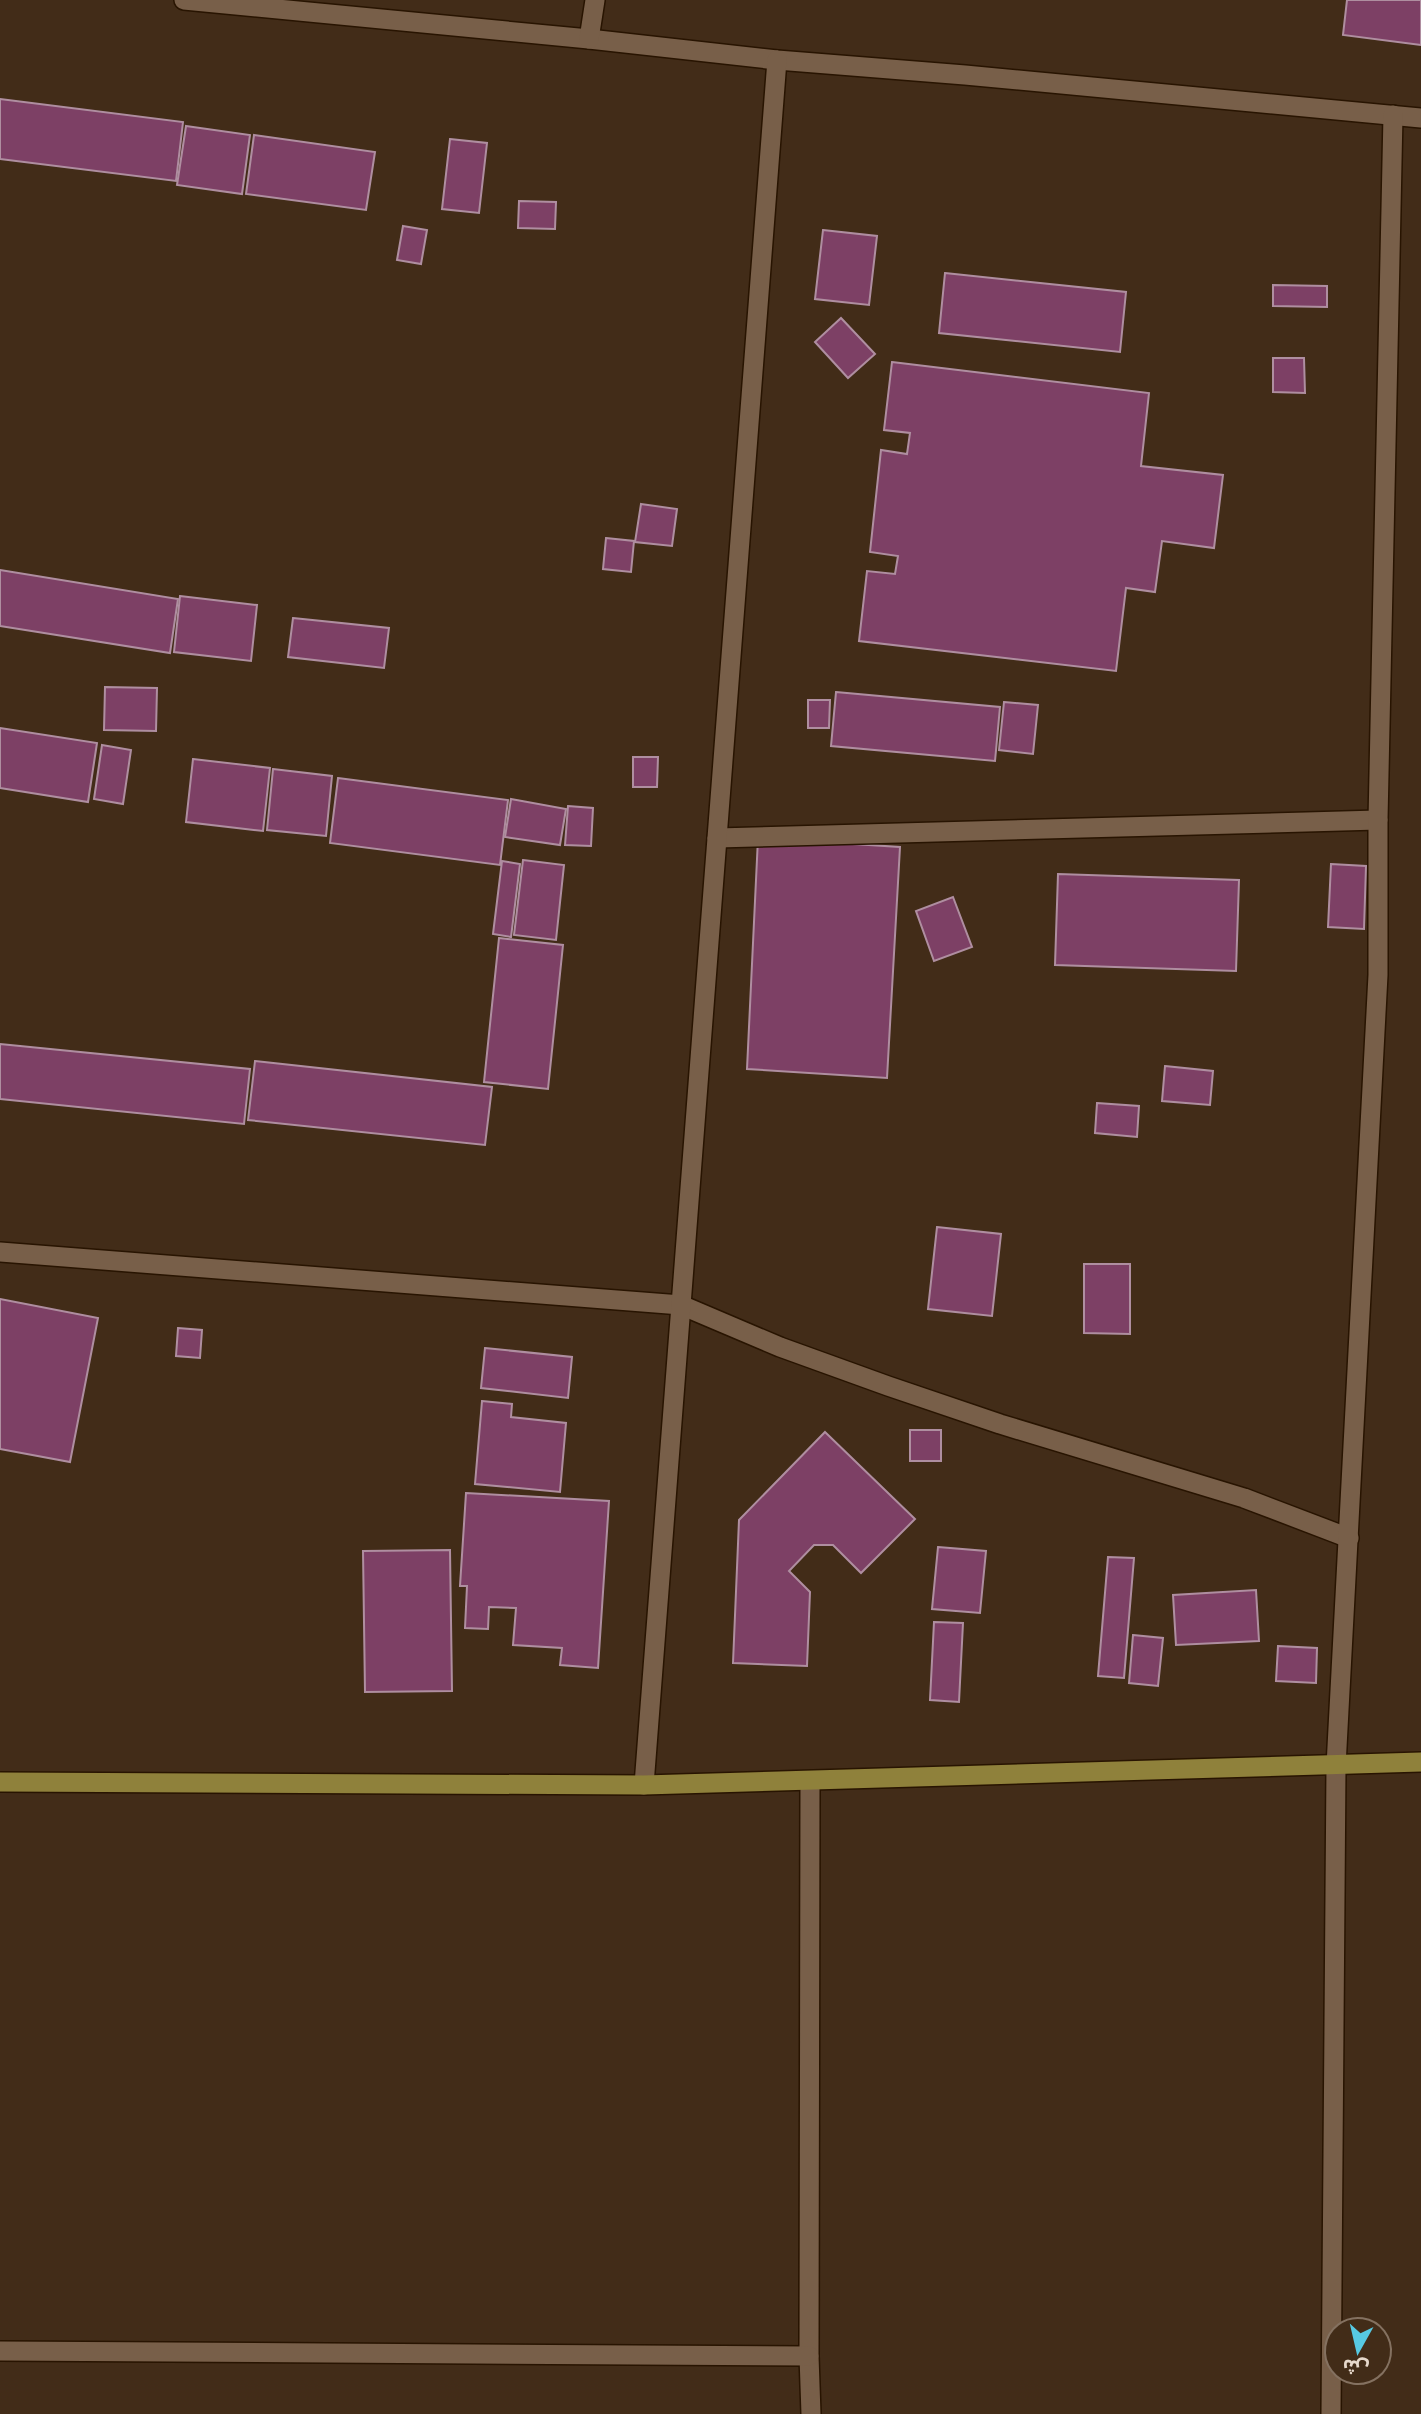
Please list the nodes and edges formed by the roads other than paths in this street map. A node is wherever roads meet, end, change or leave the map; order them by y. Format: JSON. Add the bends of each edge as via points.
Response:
{"nodes":[{"id":1,"x":184,"y":0,"type":"edge"},
{"id":2,"x":594,"y":0,"type":"edge"},
{"id":3,"x":589,"y":39,"type":"junction"},
{"id":4,"x":778,"y":60,"type":"junction"},
{"id":5,"x":1393,"y":114,"type":"junction"},
{"id":6,"x":1421,"y":118,"type":"edge"},
{"id":7,"x":1378,"y":820,"type":"junction"},
{"id":8,"x":717,"y":838,"type":"junction"},
{"id":9,"x":0,"y":1252,"type":"edge"},
{"id":10,"x":681,"y":1305,"type":"junction"},
{"id":11,"x":1349,"y":1538,"type":"junction"},
{"id":12,"x":1421,"y":1762,"type":"edge"},
{"id":13,"x":1336,"y":1766,"type":"junction"},
{"id":14,"x":0,"y":1782,"type":"edge"},
{"id":15,"x":810,"y":1782,"type":"junction"},
{"id":16,"x":644,"y":1785,"type":"junction"},
{"id":17,"x":0,"y":2351,"type":"edge"},
{"id":18,"x":809,"y":2356,"type":"junction"},
{"id":19,"x":811,"y":2414,"type":"edge"},
{"id":20,"x":1331,"y":2414,"type":"edge"}],
"edges":[{"from":1,"to":3,"type":"street"},
{"from":2,"to":3,"type":"street"},
{"from":3,"to":4,"type":"street"},
{"from":4,"to":5,"type":"street"},
{"from":4,"to":8,"type":"street"},
{"from":5,"to":6,"type":"street"},
{"from":5,"to":7,"type":"street"},
{"from":7,"to":8,"type":"street"},
{"from":7,"to":11,"type":"street","via":[[1378,975]]},
{"from":8,"to":10,"type":"street"},
{"from":9,"to":10,"type":"street"},
{"from":10,"to":11,"type":"street","via":[[888,1386],[1244,1498]]},
{"from":10,"to":16,"type":"street"},
{"from":11,"to":13,"type":"street"},
{"from":12,"to":13,"type":"main road"},
{"from":13,"to":15,"type":"main road"},
{"from":13,"to":20,"type":"street"},
{"from":14,"to":16,"type":"main road"},
{"from":15,"to":16,"type":"main road"},
{"from":15,"to":18,"type":"street"},
{"from":17,"to":18,"type":"street"},
{"from":18,"to":19,"type":"street"}]}
